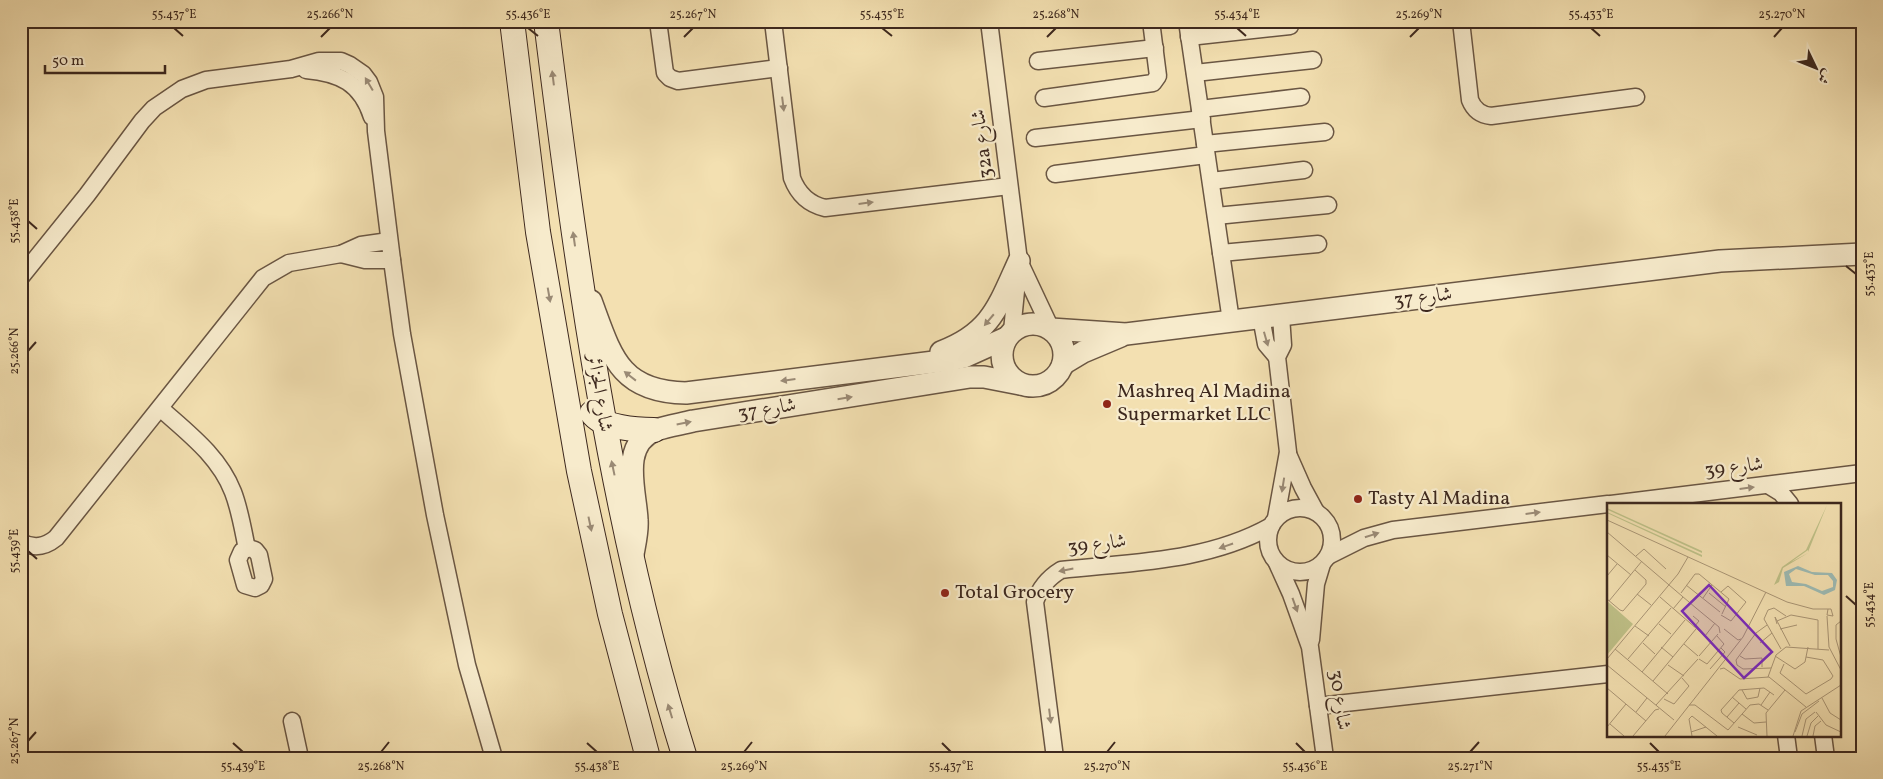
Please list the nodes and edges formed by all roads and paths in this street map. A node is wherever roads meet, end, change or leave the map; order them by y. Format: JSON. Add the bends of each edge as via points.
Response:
{"nodes":[{"id":1,"x":512,"y":21,"type":"edge"},
{"id":2,"x":524,"y":21,"type":"edge"},
{"id":3,"x":546,"y":21,"type":"edge"},
{"id":4,"x":658,"y":21,"type":"edge"},
{"id":5,"x":773,"y":21,"type":"edge"},
{"id":6,"x":989,"y":21,"type":"edge"},
{"id":7,"x":1151,"y":21,"type":"edge"},
{"id":8,"x":1461,"y":21,"type":"edge"},
{"id":9,"x":1290,"y":26,"type":"dead end"},
{"id":10,"x":1188,"y":29,"type":"edge"},
{"id":11,"x":1155,"y":48,"type":"junction"},
{"id":12,"x":1314,"y":60,"type":"dead end"},
{"id":13,"x":1038,"y":61,"type":"dead end"},
{"id":14,"x":779,"y":68,"type":"junction"},
{"id":15,"x":1195,"y":73,"type":"junction"},
{"id":16,"x":1636,"y":96,"type":"dead end"},
{"id":17,"x":1301,"y":97,"type":"dead end"},
{"id":18,"x":1044,"y":98,"type":"dead end"},
{"id":19,"x":1201,"y":114,"type":"junction"},
{"id":20,"x":1325,"y":132,"type":"dead end"},
{"id":21,"x":1035,"y":138,"type":"dead end"},
{"id":22,"x":1206,"y":150,"type":"junction"},
{"id":23,"x":1304,"y":170,"type":"dead end"},
{"id":24,"x":1056,"y":174,"type":"dead end"},
{"id":25,"x":1211,"y":181,"type":"junction"},
{"id":26,"x":1010,"y":186,"type":"junction"},
{"id":27,"x":1328,"y":204,"type":"dead end"},
{"id":28,"x":1216,"y":216,"type":"junction"},
{"id":29,"x":389,"y":241,"type":"junction"},
{"id":30,"x":1862,"y":241,"type":"edge"},
{"id":31,"x":1318,"y":244,"type":"dead end"},
{"id":32,"x":1221,"y":253,"type":"junction"},
{"id":33,"x":341,"y":254,"type":"junction"},
{"id":34,"x":1862,"y":254,"type":"edge"},
{"id":35,"x":392,"y":260,"type":"junction"},
{"id":36,"x":1018,"y":261,"type":"junction"},
{"id":37,"x":1720,"y":261,"type":"junction"},
{"id":38,"x":578,"y":268,"type":"junction"},
{"id":39,"x":21,"y":277,"type":"edge"},
{"id":40,"x":1271,"y":316,"type":"junction"},
{"id":41,"x":1231,"y":321,"type":"junction"},
{"id":42,"x":1051,"y":330,"type":"junction"},
{"id":43,"x":1126,"y":334,"type":"junction"},
{"id":44,"x":1009,"y":335,"type":"junction"},
{"id":45,"x":1063,"y":364,"type":"junction"},
{"id":46,"x":903,"y":366,"type":"junction"},
{"id":47,"x":1020,"y":384,"type":"junction"},
{"id":48,"x":160,"y":408,"type":"junction"},
{"id":49,"x":603,"y":422,"type":"junction"},
{"id":50,"x":654,"y":430,"type":"junction"},
{"id":51,"x":1288,"y":452,"type":"junction"},
{"id":52,"x":1862,"y":474,"type":"edge"},
{"id":53,"x":1768,"y":485,"type":"junction"},
{"id":54,"x":1618,"y":503,"type":"edge"},
{"id":55,"x":1789,"y":503,"type":"edge"},
{"id":56,"x":1607,"y":504,"type":"edge"},
{"id":57,"x":1316,"y":512,"type":"junction"},
{"id":58,"x":1274,"y":522,"type":"junction"},
{"id":59,"x":21,"y":542,"type":"edge"},
{"id":60,"x":247,"y":549,"type":"dead end"},
{"id":61,"x":1325,"y":560,"type":"junction"},
{"id":62,"x":632,"y":562,"type":"junction"},
{"id":63,"x":1276,"y":563,"type":"junction"},
{"id":64,"x":1310,"y":647,"type":"junction"},
{"id":65,"x":1607,"y":674,"type":"edge"},
{"id":66,"x":1318,"y":706,"type":"junction"},
{"id":67,"x":292,"y":721,"type":"dead end"},
{"id":68,"x":1786,"y":736,"type":"edge"},
{"id":69,"x":1823,"y":736,"type":"edge"},
{"id":70,"x":300,"y":758,"type":"edge"},
{"id":71,"x":494,"y":758,"type":"edge"},
{"id":72,"x":648,"y":758,"type":"edge"},
{"id":73,"x":685,"y":758,"type":"edge"},
{"id":74,"x":1055,"y":758,"type":"edge"},
{"id":75,"x":1325,"y":758,"type":"edge"},
{"id":76,"x":1789,"y":758,"type":"edge"},
{"id":77,"x":1826,"y":758,"type":"edge"}],
"edges":[{"from":1,"to":72,"type":"main road","name":"شارع الجزائر","one_way":true,"via":[[538,232],[579,471],[610,614]]},
{"from":2,"to":49,"type":"main road","via":[[552,225],[585,402],[595,418]]},
{"from":38,"to":3,"type":"main road","name":"شارع الجزائر","one_way":true},
{"from":4,"to":14,"type":"street","via":[[665,72],[670,78],[678,80]]},
{"from":5,"to":14,"type":"street"},
{"from":6,"to":26,"type":"street","name":"32a شارع"},
{"from":7,"to":11,"type":"street"},
{"from":8,"to":16,"type":"street","via":[[1470,100],[1475,109],[1485,115]]},
{"from":9,"to":10,"type":"street"},
{"from":10,"to":15,"type":"street"},
{"from":11,"to":13,"type":"street"},
{"from":11,"to":18,"type":"street","via":[[1158,76],[1153,83]]},
{"from":12,"to":15,"type":"street"},
{"from":14,"to":26,"type":"street","one_way":true,"via":[[792,178],[799,193],[811,203],[825,208]]},
{"from":15,"to":19,"type":"street"},
{"from":17,"to":19,"type":"street"},
{"from":19,"to":21,"type":"street"},
{"from":19,"to":22,"type":"street"},
{"from":20,"to":22,"type":"street"},
{"from":22,"to":24,"type":"street"},
{"from":22,"to":25,"type":"street"},
{"from":23,"to":25,"type":"street"},
{"from":25,"to":28,"type":"street"},
{"from":26,"to":36,"type":"street","name":"32a شارع"},
{"from":27,"to":28,"type":"street"},
{"from":28,"to":32,"type":"street"},
{"from":29,"to":33,"type":"street","via":[[361,245]]},
{"from":29,"to":35,"type":"street"},
{"from":29,"to":39,"type":"street","via":[[376,132],[362,95],[336,75],[291,68],[206,80],[168,98],[142,121]]},
{"from":30,"to":37,"type":"street","name":"شارع 37"},
{"from":31,"to":32,"type":"street"},
{"from":32,"to":41,"type":"street"},
{"from":33,"to":35,"type":"street","via":[[365,260]]},
{"from":33,"to":48,"type":"street","via":[[289,263],[263,278]]},
{"from":34,"to":37,"type":"street","name":"شارع 37"},
{"from":35,"to":71,"type":"street","via":[[411,387],[445,568],[467,665]]},
{"from":36,"to":42,"type":"street","name":"32a شارع"},
{"from":36,"to":44,"type":"street","name":"32a شارع"},
{"from":36,"to":46,"type":"street","one_way":true,"via":[[995,312],[975,334],[956,346]]},
{"from":37,"to":40,"type":"street","name":"شارع 37"},
{"from":46,"to":38,"type":"street","name":"شارع 37","one_way":true,"via":[[686,393],[659,391],[638,382],[616,361]]},
{"from":38,"to":49,"type":"main road","name":"شارع الجزائر"},
{"from":40,"to":41,"type":"street","name":"شارع 37"},
{"from":40,"to":51,"type":"street","via":[[1282,345],[1277,357]]},
{"from":41,"to":43,"type":"street","name":"شارع 37"},
{"from":42,"to":43,"type":"street","name":"شارع 37"},
{"from":42,"to":44,"type":"street","via":[[1038,324],[1028,324]]},
{"from":42,"to":45,"type":"street","via":[[1063,346]]},
{"from":43,"to":45,"type":"street","name":"شارع 37"},
{"from":44,"to":46,"type":"street","name":"شارع 37","via":[[964,357]]},
{"from":44,"to":47,"type":"street","via":[[1003,346],[1003,364],[1006,372]]},
{"from":45,"to":47,"type":"street","via":[[1060,372],[1046,384],[1028,387]]},
{"from":50,"to":47,"type":"street","name":"شارع 37","one_way":true,"via":[[970,378],[984,377]]},
{"from":48,"to":59,"type":"street","via":[[56,538],[38,547]]},
{"from":48,"to":60,"type":"street","via":[[207,450],[222,469],[237,503]]},
{"from":49,"to":50,"type":"main road","via":[[636,430]]},
{"from":62,"to":49,"type":"main road","name":"شارع الجزائر","one_way":true},
{"from":50,"to":62,"type":"street","via":[[643,438],[633,461],[637,531]]},
{"from":51,"to":57,"type":"street"},
{"from":51,"to":58,"type":"street","one_way":true},
{"from":52,"to":53,"type":"street","name":"شارع 39"},
{"from":54,"to":53,"type":"street","name":"شارع 39","one_way":true},
{"from":53,"to":55,"type":"street"},
{"from":61,"to":56,"type":"street","name":"شارع 39","one_way":true,"via":[[1364,538],[1393,530]]},
{"from":57,"to":58,"type":"street","via":[[1291,509]]},
{"from":57,"to":61,"type":"street","via":[[1324,519],[1332,536],[1332,547]]},
{"from":58,"to":63,"type":"street","via":[[1268,546]]},
{"from":58,"to":74,"type":"street","name":"شارع 39","one_way":true,"via":[[1242,541],[1196,554],[1061,570],[1049,578],[1035,602]]},
{"from":61,"to":63,"type":"street","via":[[1314,570],[1299,573]]},
{"from":61,"to":64,"type":"street","name":"شارع 30","via":[[1316,584]]},
{"from":73,"to":62,"type":"main road","name":"شارع الجزائر","one_way":true,"via":[[668,706]]},
{"from":63,"to":64,"type":"street","name":"شارع 30","one_way":true},
{"from":64,"to":66,"type":"street","name":"شارع 30"},
{"from":65,"to":66,"type":"street"},
{"from":66,"to":75,"type":"street","name":"شارع 30"},
{"from":67,"to":70,"type":"street"},
{"from":68,"to":76,"type":"street"},
{"from":69,"to":77,"type":"street"}]}
